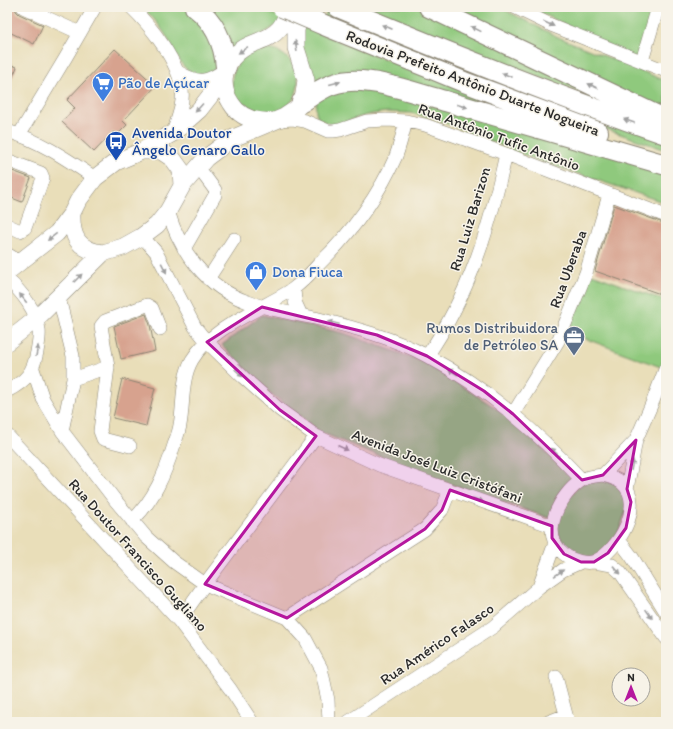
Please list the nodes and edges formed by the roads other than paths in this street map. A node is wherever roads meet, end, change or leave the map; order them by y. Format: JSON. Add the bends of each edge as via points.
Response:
{"nodes":[{"id":1,"x":23,"y":7,"type":"edge"},
{"id":2,"x":94,"y":7,"type":"edge"},
{"id":3,"x":131,"y":7,"type":"edge"},
{"id":4,"x":195,"y":7,"type":"edge"},
{"id":5,"x":282,"y":7,"type":"edge"},
{"id":6,"x":290,"y":7,"type":"edge"},
{"id":7,"x":306,"y":7,"type":"edge"},
{"id":8,"x":338,"y":7,"type":"edge"},
{"id":9,"x":429,"y":7,"type":"edge"},
{"id":10,"x":514,"y":7,"type":"edge"},
{"id":11,"x":658,"y":7,"type":"edge"},
{"id":12,"x":80,"y":33,"type":"junction"},
{"id":13,"x":642,"y":61,"type":"junction"},
{"id":14,"x":666,"y":70,"type":"edge"},
{"id":15,"x":225,"y":71,"type":"junction"},
{"id":16,"x":178,"y":72,"type":"junction"},
{"id":17,"x":302,"y":102,"type":"junction"},
{"id":18,"x":666,"y":120,"type":"edge"},
{"id":19,"x":273,"y":121,"type":"junction"},
{"id":20,"x":406,"y":121,"type":"junction"},
{"id":21,"x":318,"y":126,"type":"junction"},
{"id":22,"x":13,"y":133,"type":"edge"},
{"id":23,"x":173,"y":133,"type":"junction"},
{"id":24,"x":666,"y":134,"type":"edge"},
{"id":25,"x":142,"y":151,"type":"junction"},
{"id":26,"x":506,"y":154,"type":"junction"},
{"id":27,"x":666,"y":156,"type":"edge"},
{"id":28,"x":7,"y":160,"type":"edge"},
{"id":29,"x":666,"y":165,"type":"edge"},
{"id":30,"x":198,"y":167,"type":"junction"},
{"id":31,"x":95,"y":178,"type":"junction"},
{"id":32,"x":182,"y":186,"type":"junction"},
{"id":33,"x":609,"y":195,"type":"junction"},
{"id":34,"x":168,"y":211,"type":"junction"},
{"id":35,"x":72,"y":213,"type":"junction"},
{"id":36,"x":666,"y":216,"type":"edge"},
{"id":37,"x":7,"y":225,"type":"edge"},
{"id":38,"x":141,"y":237,"type":"junction"},
{"id":39,"x":234,"y":239,"type":"dead end"},
{"id":40,"x":184,"y":249,"type":"junction"},
{"id":41,"x":103,"y":253,"type":"junction"},
{"id":42,"x":13,"y":258,"type":"edge"},
{"id":43,"x":7,"y":272,"type":"edge"},
{"id":44,"x":208,"y":279,"type":"junction"},
{"id":45,"x":7,"y":280,"type":"edge"},
{"id":46,"x":294,"y":288,"type":"junction"},
{"id":47,"x":59,"y":298,"type":"junction"},
{"id":48,"x":262,"y":307,"type":"junction"},
{"id":49,"x":301,"y":315,"type":"junction"},
{"id":50,"x":36,"y":319,"type":"junction"},
{"id":51,"x":160,"y":329,"type":"dead end"},
{"id":52,"x":7,"y":342,"type":"edge"},
{"id":53,"x":207,"y":342,"type":"junction"},
{"id":54,"x":427,"y":356,"type":"junction"},
{"id":55,"x":108,"y":367,"type":"junction"},
{"id":56,"x":666,"y":367,"type":"edge"},
{"id":57,"x":33,"y":369,"type":"junction"},
{"id":58,"x":73,"y":379,"type":"junction"},
{"id":59,"x":7,"y":391,"type":"edge"},
{"id":60,"x":513,"y":414,"type":"junction"},
{"id":61,"x":62,"y":431,"type":"junction"},
{"id":62,"x":7,"y":435,"type":"edge"},
{"id":63,"x":316,"y":436,"type":"junction"},
{"id":64,"x":636,"y":440,"type":"junction"},
{"id":65,"x":130,"y":446,"type":"dead end"},
{"id":66,"x":603,"y":475,"type":"junction"},
{"id":67,"x":582,"y":480,"type":"junction"},
{"id":68,"x":627,"y":489,"type":"junction"},
{"id":69,"x":450,"y":490,"type":"junction"},
{"id":70,"x":132,"y":521,"type":"junction"},
{"id":71,"x":552,"y":526,"type":"junction"},
{"id":72,"x":619,"y":540,"type":"junction"},
{"id":73,"x":555,"y":543,"type":"junction"},
{"id":74,"x":588,"y":562,"type":"junction"},
{"id":75,"x":205,"y":584,"type":"junction"},
{"id":76,"x":539,"y":587,"type":"junction"},
{"id":77,"x":666,"y":612,"type":"edge"},
{"id":78,"x":287,"y":618,"type":"junction"},
{"id":79,"x":179,"y":621,"type":"junction"},
{"id":80,"x":664,"y":631,"type":"edge"},
{"id":81,"x":556,"y":677,"type":"dead end"},
{"id":82,"x":567,"y":719,"type":"edge"},
{"id":83,"x":252,"y":722,"type":"edge"},
{"id":84,"x":329,"y":722,"type":"edge"},
{"id":85,"x":348,"y":722,"type":"edge"},
{"id":86,"x":548,"y":722,"type":"edge"}],
"edges":[{"from":1,"to":12,"type":"street"},
{"from":2,"to":12,"type":"street"},
{"from":3,"to":16,"type":"street","via":[[152,29]]},
{"from":4,"to":15,"type":"highway","via":[[214,27],[225,54]]},
{"from":5,"to":27,"type":"highway","name":"Rodovia Prefeito Antônio Duarte Nogueira","bridge":true,"via":[[521,104]]},
{"from":6,"to":15,"type":"main road","one_way":true,"via":[[280,29],[244,48],[234,56]]},
{"from":17,"to":7,"type":"main road","one_way":true,"via":[[306,80],[295,39]]},
{"from":24,"to":8,"type":"highway","name":"Rodovia Prefeito Antônio Duarte Nogueira","one_way":true,"via":[[474,63]]},
{"from":18,"to":9,"type":"highway","one_way":true},
{"from":10,"to":13,"type":"street","one_way":true,"via":[[551,25]]},
{"from":11,"to":13,"type":"street"},
{"from":12,"to":22,"type":"street"},
{"from":13,"to":14,"type":"street"},
{"from":15,"to":16,"type":"street","via":[[203,81],[191,80]]},
{"from":15,"to":19,"type":"main road","via":[[224,88],[237,111],[250,119],[261,122]]},
{"from":15,"to":23,"type":"main road","one_way":true,"via":[[199,110]]},
{"from":16,"to":23,"type":"street","via":[[183,91]]},
{"from":17,"to":19,"type":"main road","via":[[291,113]]},
{"from":17,"to":21,"type":"street"},
{"from":17,"to":29,"type":"highway","one_way":true,"via":[[326,86],[338,82],[351,80],[379,83]]},
{"from":19,"to":21,"type":"street","name":"Rua Antônio Tufic Antônio","via":[[292,119]]},
{"from":19,"to":30,"type":"main road","via":[[230,139]]},
{"from":20,"to":21,"type":"street","name":"Rua Antônio Tufic Antônio","via":[[367,121],[333,131]]},
{"from":20,"to":26,"type":"street","name":"Rua Antônio Tufic Antônio","via":[[425,125]]},
{"from":20,"to":46,"type":"street","via":[[396,155],[362,215],[339,245]]},
{"from":22,"to":31,"type":"street","via":[[68,160]]},
{"from":23,"to":25,"type":"main road"},
{"from":25,"to":31,"type":"main road","via":[[116,162]]},
{"from":25,"to":32,"type":"main road","via":[[161,151],[173,159],[181,170]]},
{"from":26,"to":33,"type":"street","name":"Rua Antônio Tufic Antônio"},
{"from":26,"to":54,"type":"street","name":"Rua Luiz Barizon","via":[[495,206],[477,260],[457,306]]},
{"from":28,"to":37,"type":"street","via":[[41,173],[43,178],[25,228],[20,231]]},
{"from":30,"to":32,"type":"main road"},
{"from":30,"to":40,"type":"street","via":[[215,190],[215,195]]},
{"from":31,"to":35,"type":"main road"},
{"from":32,"to":34,"type":"main road"},
{"from":33,"to":36,"type":"street","name":"Rua Antônio Tufic Antônio"},
{"from":33,"to":60,"type":"street","name":"Rua Uberaba","via":[[586,273],[558,341]]},
{"from":34,"to":38,"type":"main road","via":[[157,225]]},
{"from":34,"to":40,"type":"street"},
{"from":35,"to":41,"type":"main road","via":[[71,226],[76,240],[91,252]]},
{"from":35,"to":42,"type":"main road","one_way":true,"via":[[57,233]]},
{"from":38,"to":41,"type":"main road","via":[[123,247]]},
{"from":38,"to":53,"type":"street","name":"Avenida José Luiz Cristófani","one_way":true,"via":[[156,252],[195,327]]},
{"from":39,"to":44,"type":"street"},
{"from":40,"to":44,"type":"street","via":[[191,261]]},
{"from":47,"to":41,"type":"main road","one_way":true},
{"from":42,"to":43,"type":"main road"},
{"from":44,"to":48,"type":"street","via":[[223,290]]},
{"from":50,"to":45,"type":"street","one_way":true,"via":[[26,301]]},
{"from":46,"to":48,"type":"street"},
{"from":46,"to":49,"type":"street","via":[[295,302]]},
{"from":47,"to":50,"type":"main road"},
{"from":47,"to":58,"type":"street","via":[[73,356]]},
{"from":48,"to":49,"type":"street"},
{"from":48,"to":53,"type":"street"},
{"from":54,"to":49,"type":"street","one_way":true,"via":[[377,335]]},
{"from":50,"to":52,"type":"main road"},
{"from":57,"to":50,"type":"street","one_way":true,"via":[[40,331]]},
{"from":51,"to":55,"type":"street","via":[[149,305],[105,321],[101,326]]},
{"from":53,"to":63,"type":"street","name":"Avenida José Luiz Cristófani","one_way":true,"via":[[280,410]]},
{"from":53,"to":70,"type":"street","via":[[192,360],[186,374],[180,426],[169,463],[158,489]]},
{"from":60,"to":54,"type":"street","one_way":true,"via":[[484,391]]},
{"from":55,"to":58,"type":"street"},
{"from":55,"to":65,"type":"street","via":[[101,436],[103,439]]},
{"from":56,"to":64,"type":"street"},
{"from":57,"to":59,"type":"street","via":[[18,385]]},
{"from":57,"to":61,"type":"street","via":[[43,399]]},
{"from":58,"to":61,"type":"street"},
{"from":67,"to":60,"type":"street","one_way":true},
{"from":61,"to":70,"type":"street"},
{"from":62,"to":79,"type":"street","name":"Rua Doutor Francisco Gugliano"},
{"from":63,"to":69,"type":"street","name":"Avenida José Luiz Cristófani","one_way":true,"via":[[379,465]]},
{"from":63,"to":75,"type":"street"},
{"from":64,"to":66,"type":"street"},
{"from":68,"to":64,"type":"street","one_way":true},
{"from":66,"to":67,"type":"street"},
{"from":66,"to":68,"type":"street","via":[[623,483]]},
{"from":67,"to":71,"type":"street","via":[[564,498]]},
{"from":68,"to":72,"type":"street","via":[[631,511]]},
{"from":69,"to":71,"type":"street","name":"Avenida José Luiz Cristófani","one_way":true},
{"from":69,"to":78,"type":"street","via":[[442,510],[425,529]]},
{"from":70,"to":75,"type":"street","via":[[168,557]]},
{"from":71,"to":73,"type":"street","via":[[552,538]]},
{"from":72,"to":74,"type":"street","via":[[608,553]]},
{"from":72,"to":77,"type":"street"},
{"from":73,"to":74,"type":"street","via":[[564,554]]},
{"from":73,"to":76,"type":"street","name":"Rua Américo Falasco"},
{"from":76,"to":74,"type":"street","name":"Rua Américo Falasco","one_way":true,"via":[[563,570]]},
{"from":74,"to":80,"type":"street","one_way":true,"via":[[612,565],[620,572]]},
{"from":75,"to":78,"type":"street"},
{"from":75,"to":79,"type":"street"},
{"from":76,"to":85,"type":"street","name":"Rua Américo Falasco","via":[[493,628]]},
{"from":78,"to":84,"type":"street","via":[[305,638],[321,668],[328,700]]},
{"from":79,"to":83,"type":"street","name":"Rua Doutor Francisco Gugliano"},
{"from":81,"to":82,"type":"street"},
{"from":82,"to":86,"type":"street"}]}
